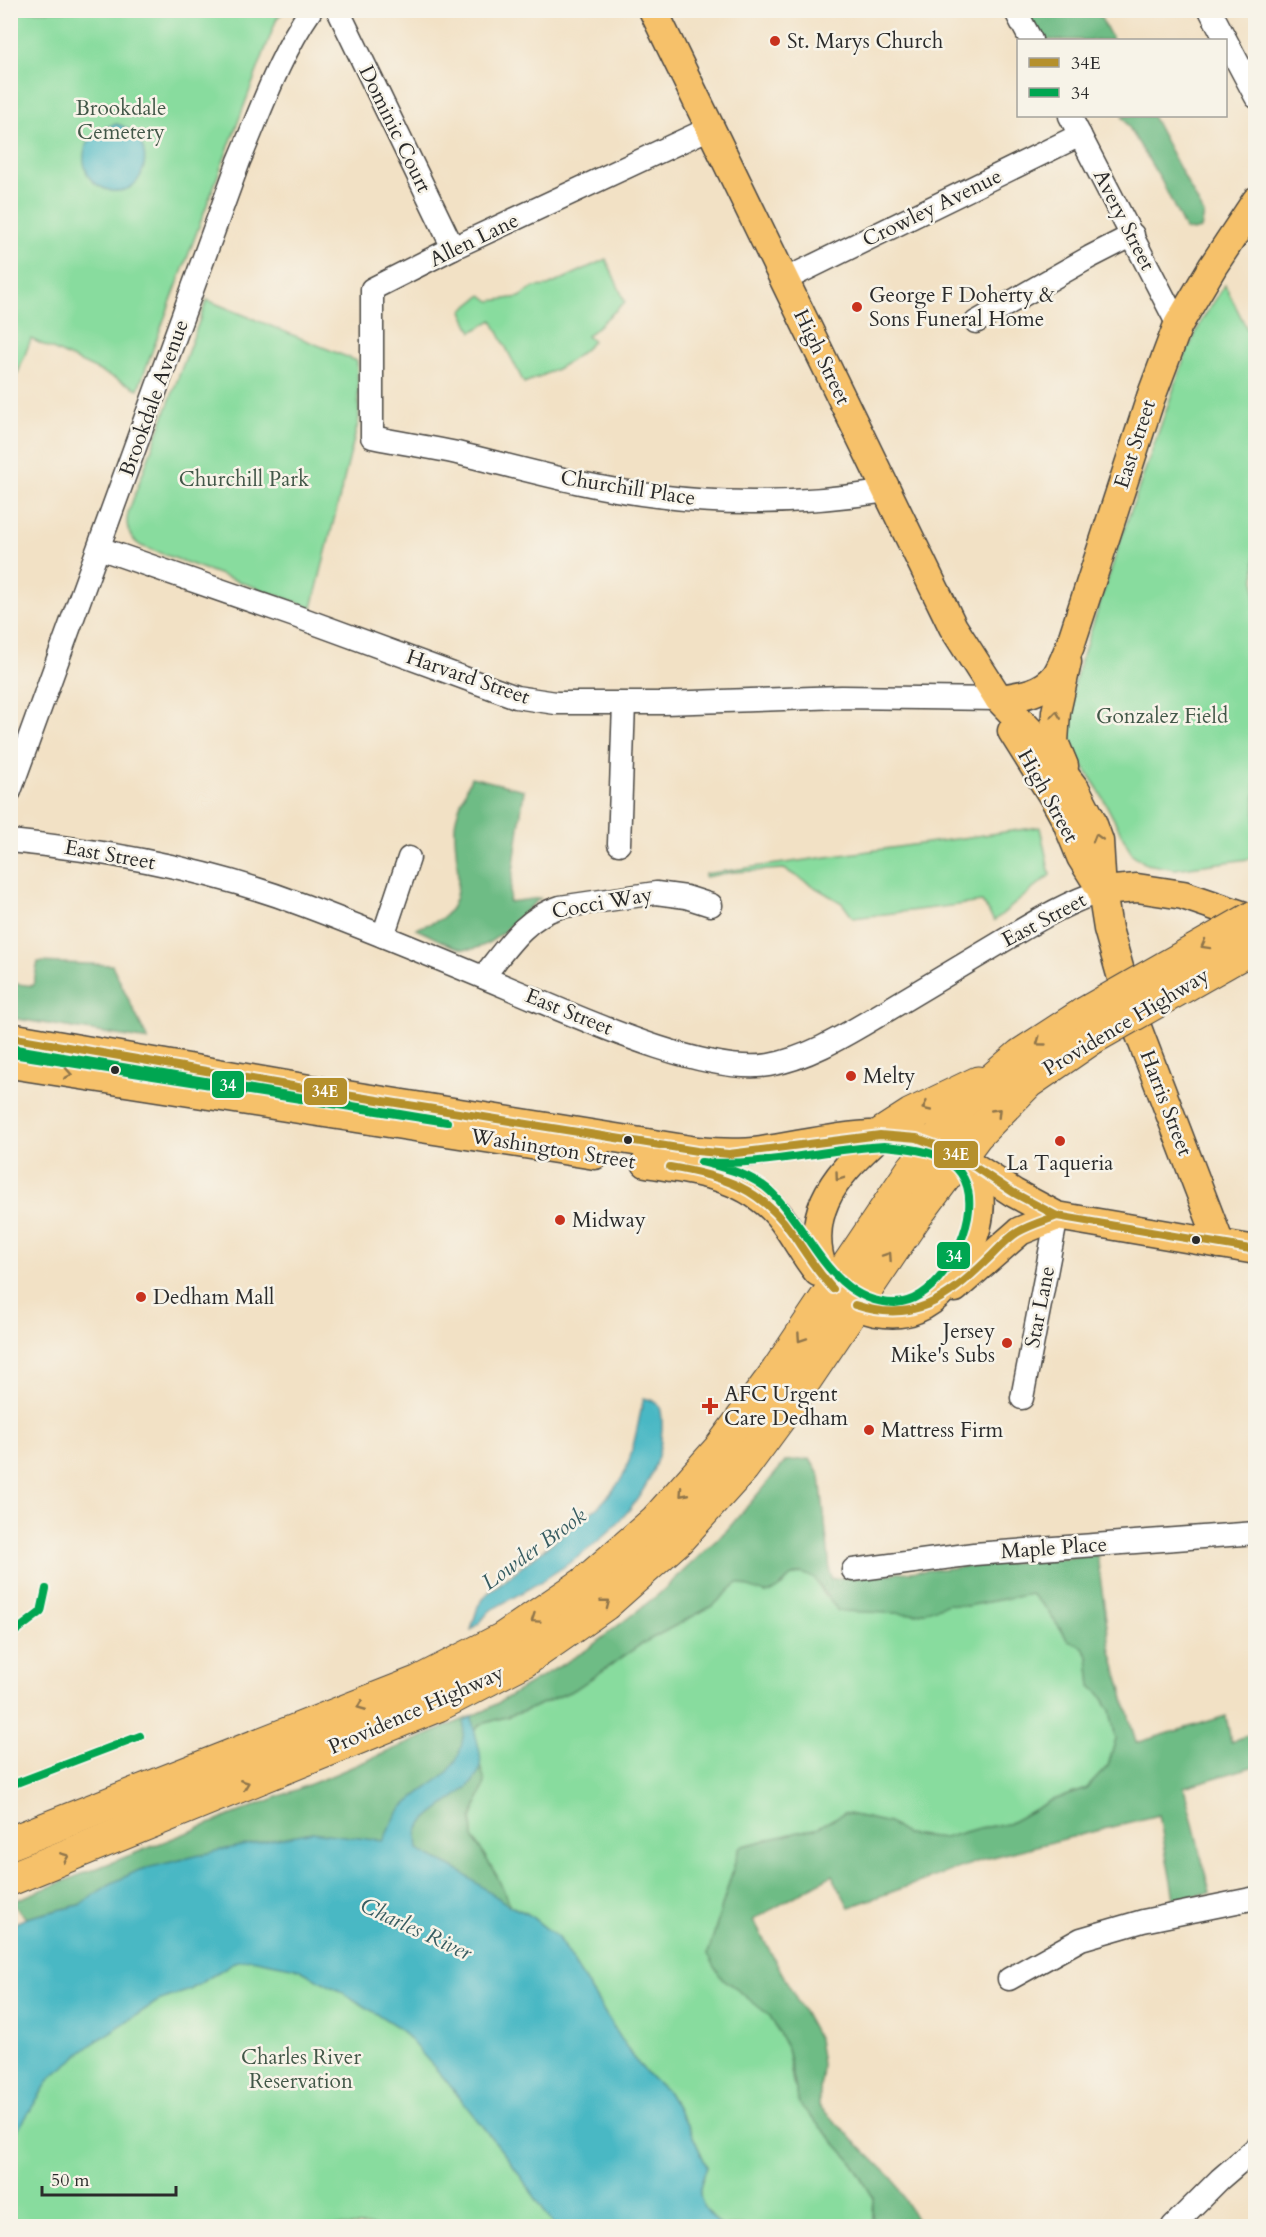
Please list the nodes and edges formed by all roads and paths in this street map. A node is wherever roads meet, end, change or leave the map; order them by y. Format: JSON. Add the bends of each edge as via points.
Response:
{"nodes":[{"id":1,"x":311,"y":10,"type":"edge"},
{"id":2,"x":338,"y":10,"type":"edge"},
{"id":3,"x":652,"y":10,"type":"edge"},
{"id":4,"x":1016,"y":10,"type":"edge"},
{"id":5,"x":1210,"y":10,"type":"edge"},
{"id":6,"x":1030,"y":39,"type":"edge"},
{"id":7,"x":1225,"y":39,"type":"edge"},
{"id":8,"x":1227,"y":42,"type":"edge"},
{"id":9,"x":1256,"y":97,"type":"edge"},
{"id":10,"x":1075,"y":125,"type":"edge"},
{"id":11,"x":710,"y":128,"type":"junction"},
{"id":12,"x":1256,"y":201,"type":"edge"},
{"id":13,"x":1133,"y":235,"type":"junction"},
{"id":14,"x":453,"y":248,"type":"junction"},
{"id":15,"x":784,"y":280,"type":"junction"},
{"id":16,"x":976,"y":322,"type":"dead end"},
{"id":17,"x":1178,"y":325,"type":"junction"},
{"id":18,"x":372,"y":437,"type":"joint"},
{"id":19,"x":888,"y":491,"type":"junction"},
{"id":20,"x":99,"y":549,"type":"junction"},
{"id":21,"x":1070,"y":646,"type":"junction"},
{"id":22,"x":999,"y":699,"type":"junction"},
{"id":23,"x":624,"y":704,"type":"junction"},
{"id":24,"x":1076,"y":790,"type":"junction"},
{"id":25,"x":10,"y":791,"type":"edge"},
{"id":26,"x":10,"y":841,"type":"edge"},
{"id":27,"x":619,"y":844,"type":"dead end"},
{"id":28,"x":409,"y":858,"type":"dead end"},
{"id":29,"x":1102,"y":891,"type":"junction"},
{"id":30,"x":711,"y":905,"type":"dead end"},
{"id":31,"x":1256,"y":918,"type":"edge"},
{"id":32,"x":383,"y":936,"type":"junction"},
{"id":33,"x":1256,"y":945,"type":"edge"},
{"id":34,"x":483,"y":977,"type":"junction"},
{"id":35,"x":1088,"y":1026,"type":"junction"},
{"id":36,"x":10,"y":1037,"type":"edge"},
{"id":37,"x":10,"y":1064,"type":"edge"},
{"id":38,"x":999,"y":1074,"type":"junction"},
{"id":39,"x":880,"y":1136,"type":"junction"},
{"id":40,"x":946,"y":1149,"type":"junction"},
{"id":41,"x":1057,"y":1216,"type":"junction"},
{"id":42,"x":1220,"y":1244,"type":"junction"},
{"id":43,"x":1256,"y":1250,"type":"edge"},
{"id":44,"x":844,"y":1297,"type":"junction"},
{"id":45,"x":917,"y":1309,"type":"junction"},
{"id":46,"x":1022,"y":1398,"type":"dead end"},
{"id":47,"x":1256,"y":1533,"type":"edge"},
{"id":48,"x":853,"y":1570,"type":"dead end"},
{"id":49,"x":10,"y":1843,"type":"edge"},
{"id":50,"x":10,"y":1879,"type":"edge"},
{"id":51,"x":1256,"y":1898,"type":"edge"},
{"id":52,"x":1010,"y":1979,"type":"dead end"},
{"id":53,"x":1256,"y":2148,"type":"edge"},
{"id":54,"x":1173,"y":2226,"type":"edge"}],
"edges":[{"from":1,"to":20,"type":"street","name":"Brookdale Avenue","via":[[277,73],[239,161]]},
{"from":2,"to":14,"type":"street","name":"Dominic Court"},
{"from":3,"to":11,"type":"main road","name":"High Street"},
{"from":4,"to":6,"type":"street"},
{"from":5,"to":7,"type":"street"},
{"from":8,"to":9,"type":"street"},
{"from":10,"to":13,"type":"street","name":"Avery Street"},
{"from":10,"to":15,"type":"street","name":"Crowley Avenue"},
{"from":11,"to":14,"type":"street","name":"Allen Lane"},
{"from":11,"to":15,"type":"main road","name":"High Street"},
{"from":12,"to":17,"type":"main road","name":"East Street"},
{"from":13,"to":16,"type":"street"},
{"from":13,"to":17,"type":"street","name":"Avery Street"},
{"from":14,"to":18,"type":"street","name":"Allen Lane","via":[[372,289]]},
{"from":15,"to":19,"type":"main road","name":"High Street"},
{"from":17,"to":21,"type":"main road","name":"East Street"},
{"from":18,"to":19,"type":"street","name":"Churchill Place","via":[[657,496],[788,502]]},
{"from":19,"to":22,"type":"main road","name":"High Street","via":[[949,620]]},
{"from":20,"to":23,"type":"street","name":"Harvard Street","via":[[516,697],[556,703]]},
{"from":20,"to":25,"type":"street","name":"Brookdale Avenue"},
{"from":21,"to":22,"type":"main road","name":"East Street","via":[[1056,676],[1044,687]]},
{"from":24,"to":21,"type":"main road","one_way":true,"via":[[1054,742]]},
{"from":22,"to":23,"type":"street","name":"Harvard Street","via":[[842,697]]},
{"from":22,"to":24,"type":"main road","name":"High Street","via":[[1031,732]]},
{"from":22,"to":29,"type":"main road","name":"High Street","via":[[1022,750],[1054,798],[1081,857]]},
{"from":23,"to":27,"type":"street"},
{"from":29,"to":24,"type":"main road","name":"High Street","one_way":true,"via":[[1099,841]]},
{"from":26,"to":32,"type":"street","name":"East Street","via":[[102,852],[217,877]]},
{"from":28,"to":32,"type":"street"},
{"from":29,"to":31,"type":"main road","via":[[1137,888],[1183,895]]},
{"from":29,"to":34,"type":"street","name":"East Street","via":[[1058,908],[832,1042],[768,1065],[728,1065],[679,1052]]},
{"from":29,"to":42,"type":"main road","name":"Harris Street","via":[[1108,929],[1133,1017]]},
{"from":30,"to":34,"type":"street","name":"Cocci Way","via":[[656,893],[545,911],[518,934]]},
{"from":31,"to":35,"type":"highway","name":"Providence Highway","one_way":true,"bridge":true},
{"from":32,"to":34,"type":"street","name":"East Street"},
{"from":33,"to":35,"type":"highway","name":"Providence Highway","bridge":true},
{"from":35,"to":38,"type":"highway","name":"Providence Highway","one_way":true,"via":[[1044,1038]]},
{"from":40,"to":35,"type":"highway","name":"Providence Highway","one_way":true,"via":[[995,1113]]},
{"from":36,"to":39,"type":"main road","name":"Washington Street","via":[[697,1151],[729,1154]]},
{"from":37,"to":44,"type":"main road","name":"Washington Street","one_way":true,"via":[[716,1176],[763,1199],[813,1266]]},
{"from":38,"to":39,"type":"highway","one_way":true,"via":[[911,1115]]},
{"from":38,"to":40,"type":"highway","name":"Providence Highway","via":[[970,1101]]},
{"from":39,"to":40,"type":"main road","name":"Washington Street","via":[[905,1136]]},
{"from":39,"to":44,"type":"main road","one_way":true,"via":[[838,1179],[819,1219],[819,1261]]},
{"from":40,"to":41,"type":"main road"},
{"from":40,"to":44,"type":"highway","name":"Providence Highway","via":[[898,1191]]},
{"from":40,"to":45,"type":"main road","via":[[969,1165],[980,1192],[979,1214],[970,1246],[954,1275],[936,1296]]},
{"from":41,"to":42,"type":"main road"},
{"from":41,"to":45,"type":"main road","via":[[1020,1231],[951,1292]]},
{"from":41,"to":46,"type":"street","name":"Star Lane"},
{"from":42,"to":43,"type":"main road"},
{"from":44,"to":45,"type":"main road","via":[[883,1313]]},
{"from":44,"to":49,"type":"highway","name":"Providence Highway","one_way":true,"via":[[678,1499],[609,1564],[531,1622],[465,1660],[390,1694]]},
{"from":50,"to":44,"type":"highway","name":"Providence Highway","one_way":true,"via":[[438,1705],[553,1642],[655,1562],[723,1492],[760,1446]]},
{"from":47,"to":48,"type":"street","name":"Maple Place","via":[[974,1554]]},
{"from":51,"to":52,"type":"street","via":[[1143,1921],[1081,1940]]},
{"from":53,"to":54,"type":"street"}]}
